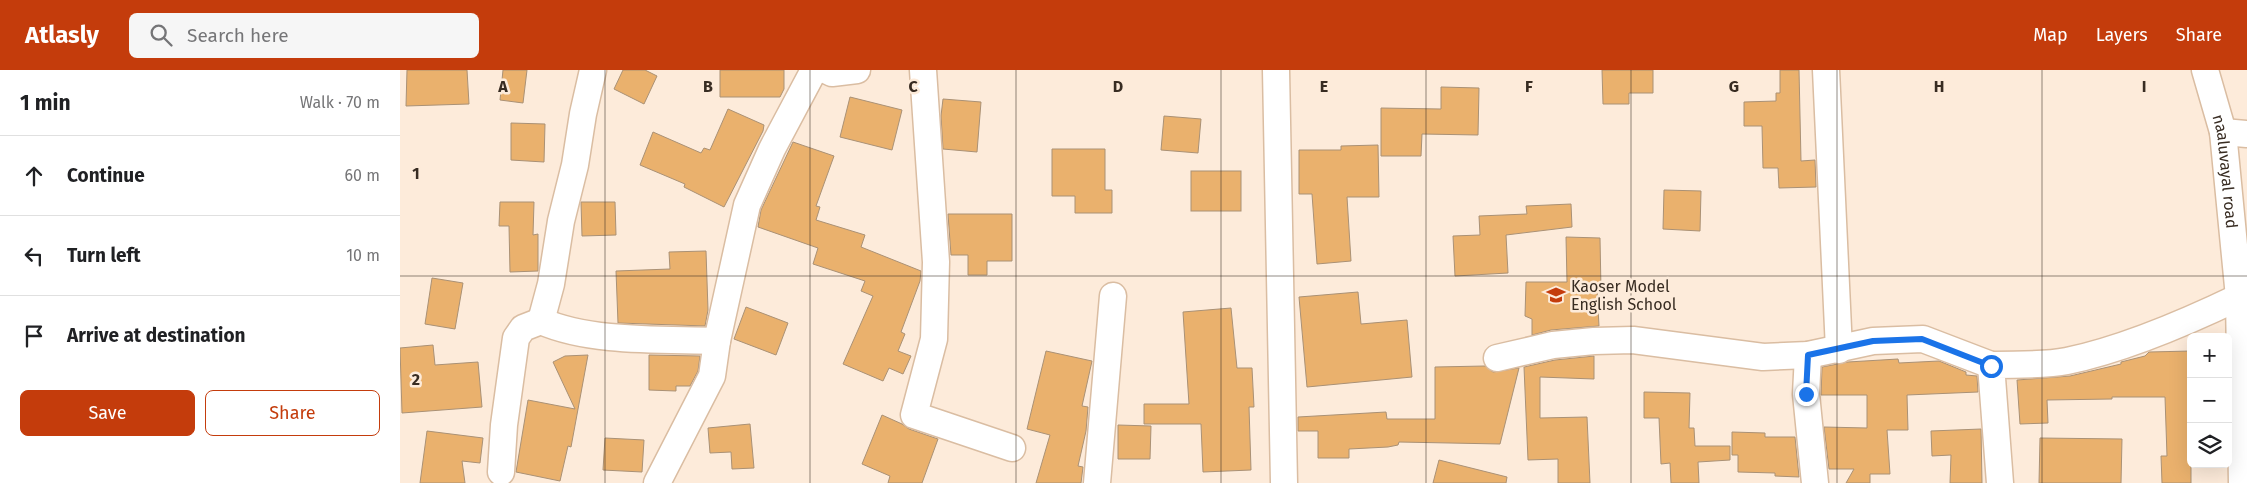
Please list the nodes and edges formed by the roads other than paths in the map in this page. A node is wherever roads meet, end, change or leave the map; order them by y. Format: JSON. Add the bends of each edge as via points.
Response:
{"nodes":[{"id":1,"x":593,"y":70,"type":"edge"},
{"id":2,"x":814,"y":70,"type":"edge"},
{"id":3,"x":826,"y":70,"type":"edge"},
{"id":4,"x":858,"y":70,"type":"edge"},
{"id":5,"x":923,"y":70,"type":"edge"},
{"id":6,"x":1276,"y":70,"type":"edge"},
{"id":7,"x":1826,"y":70,"type":"edge"},
{"id":8,"x":2205,"y":70,"type":"edge"},
{"id":9,"x":2235,"y":133,"type":"edge"},
{"id":10,"x":1113,"y":296,"type":"dead end"},
{"id":11,"x":2243,"y":298,"type":"edge"},
{"id":12,"x":541,"y":321,"type":"junction"},
{"id":13,"x":717,"y":341,"type":"junction"},
{"id":14,"x":1839,"y":350,"type":"junction"},
{"id":15,"x":1808,"y":355,"type":"junction"},
{"id":16,"x":1497,"y":358,"type":"dead end"},
{"id":17,"x":1991,"y":366,"type":"junction"},
{"id":18,"x":1012,"y":448,"type":"dead end"},
{"id":19,"x":501,"y":472,"type":"dead end"},
{"id":20,"x":657,"y":483,"type":"edge"},
{"id":21,"x":1097,"y":483,"type":"edge"},
{"id":22,"x":1284,"y":483,"type":"edge"},
{"id":23,"x":1815,"y":483,"type":"edge"},
{"id":24,"x":2000,"y":483,"type":"edge"},
{"id":25,"x":2242,"y":483,"type":"edge"}],
"edges":[{"from":1,"to":12,"type":"street"},
{"from":2,"to":13,"type":"street","via":[[772,149],[748,205]]},
{"from":3,"to":4,"type":"street","via":[[832,73]]},
{"from":5,"to":18,"type":"street","via":[[936,262],[934,339],[914,415]]},
{"from":6,"to":22,"type":"street"},
{"from":7,"to":14,"type":"street"},
{"from":8,"to":9,"type":"street","name":"naaluvayal road"},
{"from":9,"to":11,"type":"street","name":"naaluvayal road"},
{"from":10,"to":21,"type":"street"},
{"from":11,"to":17,"type":"street","via":[[2127,343],[2067,361]]},
{"from":11,"to":25,"type":"street","name":"naaluvayal road"},
{"from":12,"to":13,"type":"street","via":[[554,327],[606,336]]},
{"from":12,"to":19,"type":"street","via":[[524,328],[516,338]]},
{"from":13,"to":20,"type":"street","via":[[712,376]]},
{"from":14,"to":15,"type":"street"},
{"from":14,"to":17,"type":"street","via":[[1873,341],[1922,339]]},
{"from":15,"to":16,"type":"street","via":[[1763,357],[1633,340],[1553,345]]},
{"from":15,"to":23,"type":"street","via":[[1806,394]]},
{"from":17,"to":24,"type":"street"}]}
